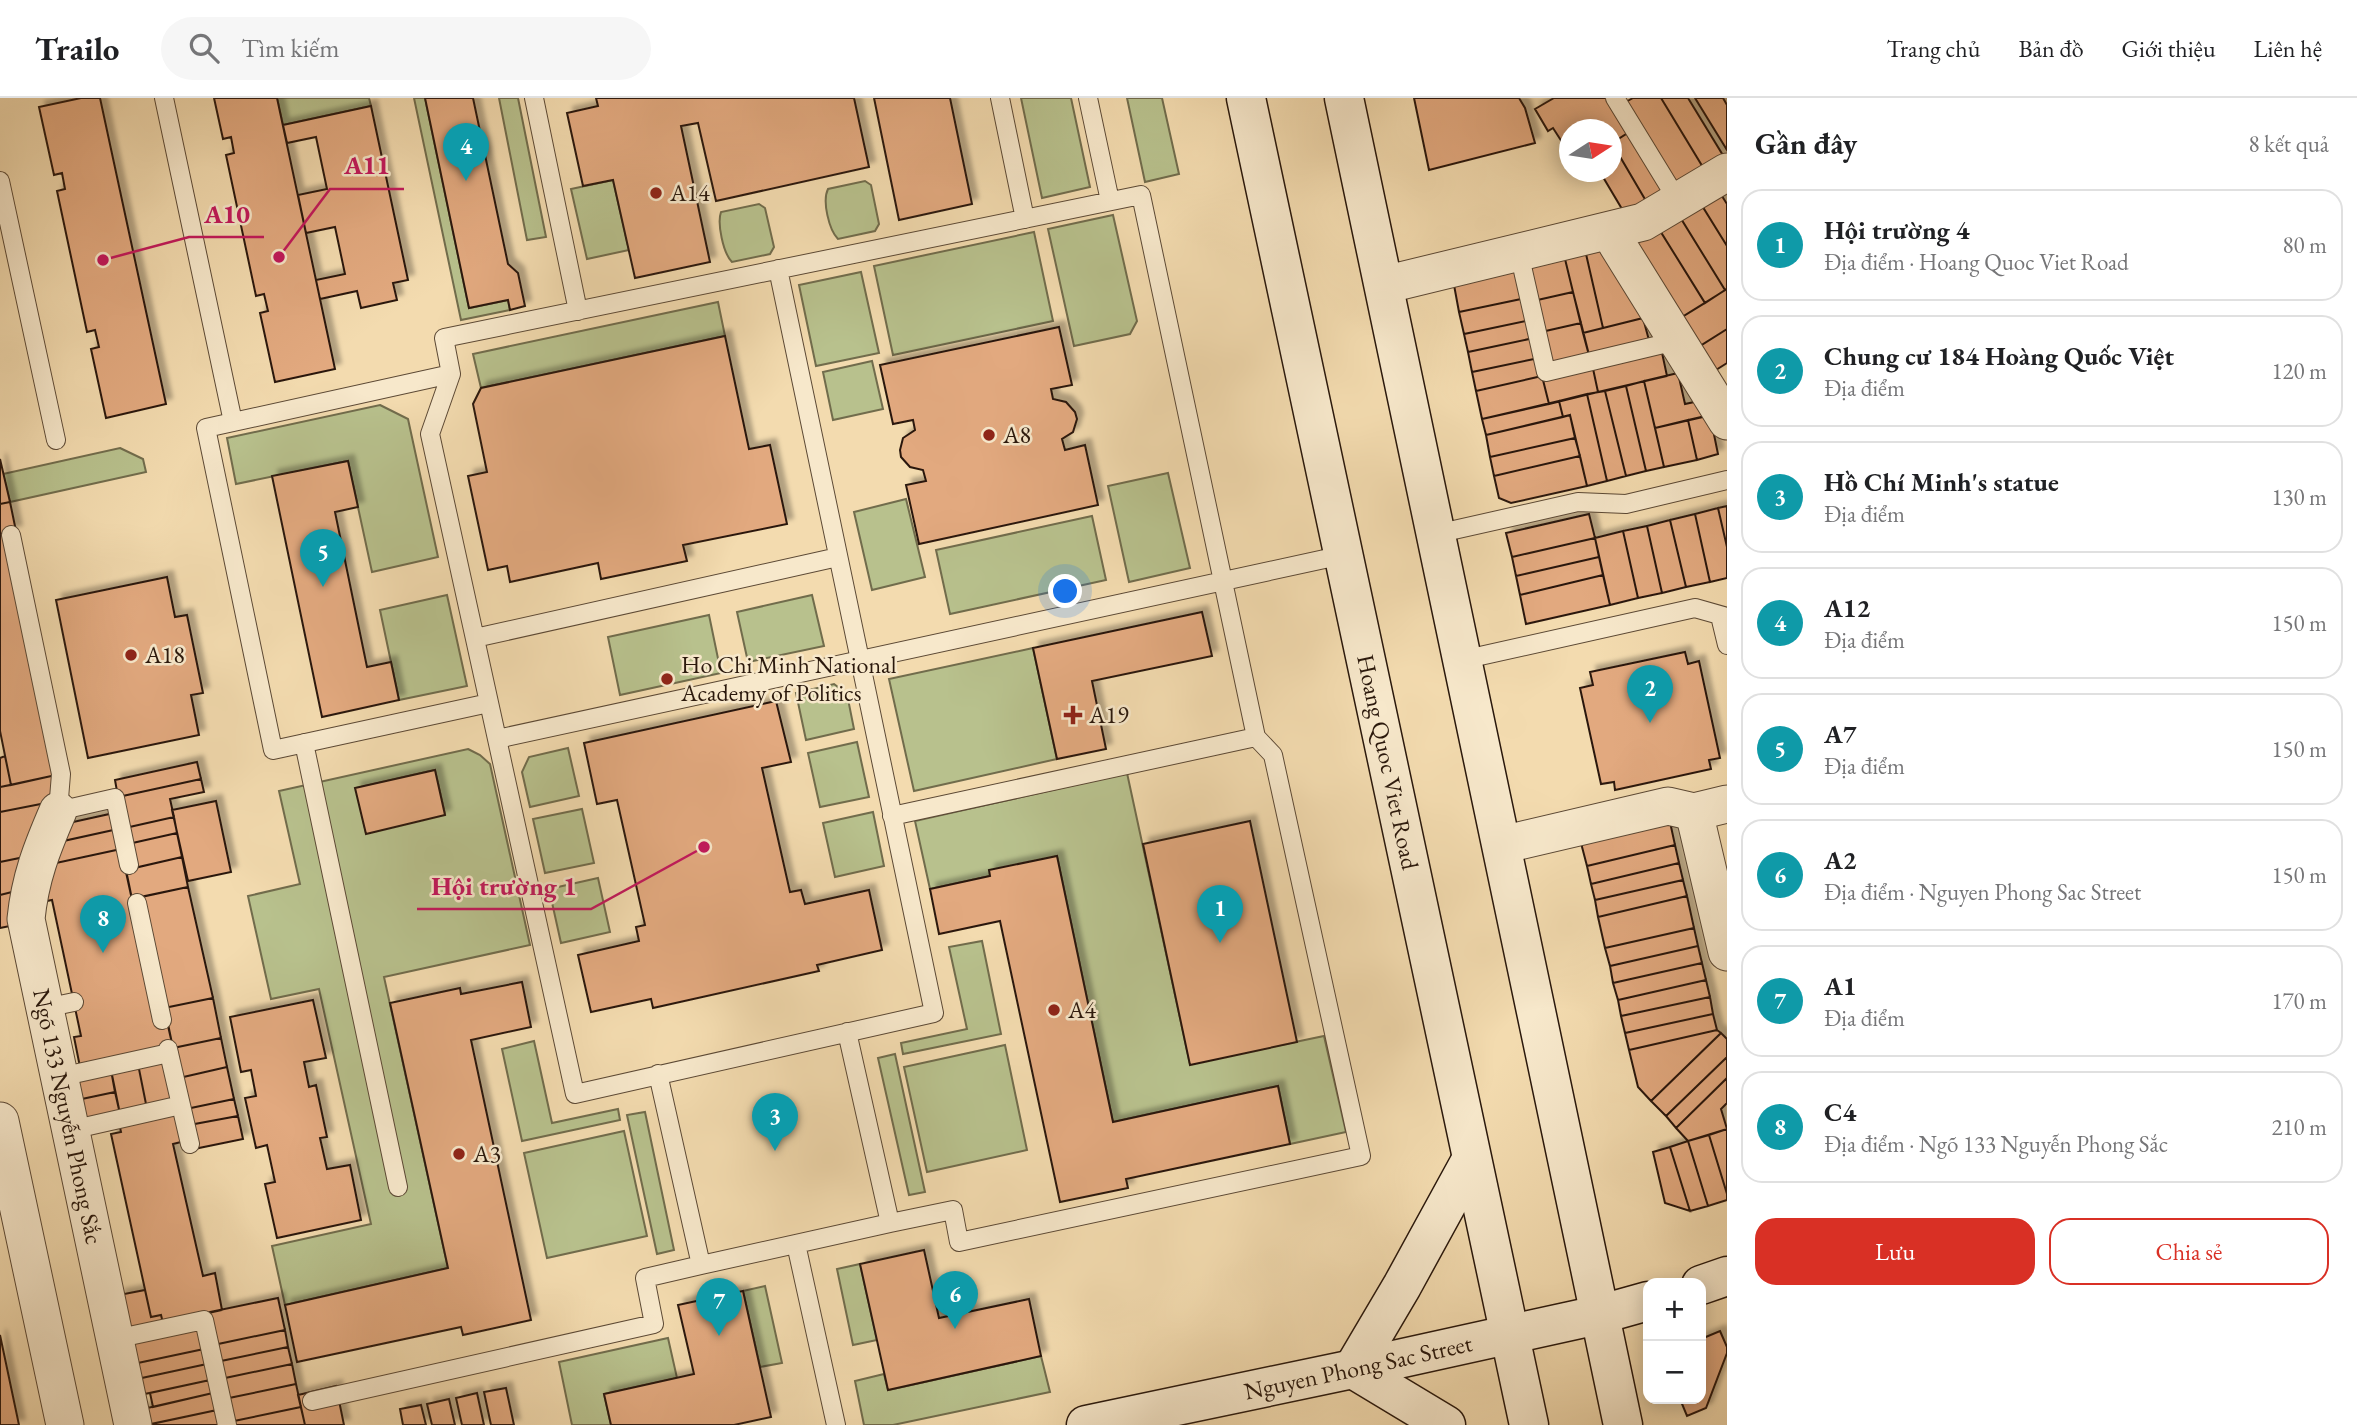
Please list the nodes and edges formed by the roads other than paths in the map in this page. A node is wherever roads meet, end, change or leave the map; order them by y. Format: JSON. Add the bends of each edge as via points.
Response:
{"nodes":[{"id":1,"x":164,"y":98,"type":"edge"},
{"id":2,"x":534,"y":98,"type":"edge"},
{"id":3,"x":1000,"y":98,"type":"edge"},
{"id":4,"x":1088,"y":98,"type":"edge"},
{"id":5,"x":1246,"y":98,"type":"edge"},
{"id":6,"x":1344,"y":98,"type":"edge"},
{"id":7,"x":1615,"y":98,"type":"edge"},
{"id":8,"x":1727,"y":172,"type":"edge"},
{"id":9,"x":0,"y":181,"type":"edge"},
{"id":10,"x":1110,"y":201,"type":"junction"},
{"id":11,"x":1678,"y":201,"type":"junction"},
{"id":12,"x":1025,"y":219,"type":"junction"},
{"id":13,"x":1612,"y":238,"type":"junction"},
{"id":14,"x":1519,"y":253,"type":"junction"},
{"id":15,"x":778,"y":270,"type":"junction"},
{"id":16,"x":1384,"y":285,"type":"junction"},
{"id":17,"x":578,"y":311,"type":"junction"},
{"id":18,"x":1676,"y":341,"type":"junction"},
{"id":19,"x":451,"y":374,"type":"junction"},
{"id":20,"x":1727,"y":421,"type":"edge"},
{"id":21,"x":233,"y":422,"type":"junction"},
{"id":22,"x":56,"y":440,"type":"dead end"},
{"id":23,"x":1727,"y":480,"type":"edge"},
{"id":24,"x":1436,"y":534,"type":"junction"},
{"id":25,"x":10,"y":535,"type":"dead end"},
{"id":26,"x":1343,"y":555,"type":"junction"},
{"id":27,"x":838,"y":557,"type":"junction"},
{"id":28,"x":1224,"y":582,"type":"junction"},
{"id":29,"x":1724,"y":617,"type":"edge"},
{"id":30,"x":475,"y":638,"type":"junction"},
{"id":31,"x":1727,"y":645,"type":"edge"},
{"id":32,"x":1462,"y":660,"type":"junction"},
{"id":33,"x":860,"y":661,"type":"junction"},
{"id":34,"x":489,"y":703,"type":"junction"},
{"id":35,"x":1256,"y":737,"type":"junction"},
{"id":36,"x":497,"y":739,"type":"junction"},
{"id":37,"x":304,"y":743,"type":"junction"},
{"id":38,"x":1711,"y":808,"type":"edge"},
{"id":39,"x":58,"y":811,"type":"junction"},
{"id":40,"x":892,"y":816,"type":"junction"},
{"id":41,"x":1502,"y":845,"type":"junction"},
{"id":42,"x":129,"y":865,"type":"dead end"},
{"id":43,"x":137,"y":903,"type":"dead end"},
{"id":44,"x":1727,"y":952,"type":"edge"},
{"id":45,"x":162,"y":1020,"type":"dead end"},
{"id":46,"x":848,"y":1032,"type":"junction"},
{"id":47,"x":658,"y":1074,"type":"junction"},
{"id":48,"x":60,"y":1077,"type":"junction"},
{"id":49,"x":181,"y":1105,"type":"junction"},
{"id":50,"x":0,"y":1121,"type":"edge"},
{"id":51,"x":71,"y":1130,"type":"junction"},
{"id":52,"x":190,"y":1144,"type":"dead end"},
{"id":53,"x":1471,"y":1160,"type":"junction"},
{"id":54,"x":398,"y":1187,"type":"dead end"},
{"id":55,"x":890,"y":1223,"type":"junction"},
{"id":56,"x":796,"y":1244,"type":"junction"},
{"id":57,"x":701,"y":1265,"type":"junction"},
{"id":58,"x":1727,"y":1276,"type":"edge"},
{"id":59,"x":1706,"y":1282,"type":"edge"},
{"id":60,"x":1643,"y":1302,"type":"edge"},
{"id":61,"x":1598,"y":1315,"type":"junction"},
{"id":62,"x":1508,"y":1334,"type":"junction"},
{"id":63,"x":115,"y":1339,"type":"junction"},
{"id":64,"x":1353,"y":1369,"type":"junction"},
{"id":65,"x":312,"y":1401,"type":"dead end"},
{"id":66,"x":65,"y":1425,"type":"edge"},
{"id":67,"x":133,"y":1425,"type":"edge"},
{"id":68,"x":227,"y":1425,"type":"edge"},
{"id":69,"x":836,"y":1425,"type":"edge"},
{"id":70,"x":1086,"y":1425,"type":"edge"},
{"id":71,"x":1447,"y":1425,"type":"edge"},
{"id":72,"x":1529,"y":1425,"type":"edge"},
{"id":73,"x":1623,"y":1425,"type":"edge"}],
"edges":[{"from":1,"to":21,"type":"lane"},
{"from":2,"to":17,"type":"lane"},
{"from":3,"to":12,"type":"lane"},
{"from":4,"to":10,"type":"lane"},
{"from":5,"to":26,"type":"main road","name":"Hoang Quoc Viet Road"},
{"from":6,"to":16,"type":"main road"},
{"from":7,"to":11,"type":"lane"},
{"from":8,"to":11,"type":"street"},
{"from":9,"to":22,"type":"lane"},
{"from":10,"to":12,"type":"lane"},
{"from":10,"to":28,"type":"lane","via":[[1141,195]]},
{"from":11,"to":13,"type":"street"},
{"from":12,"to":15,"type":"lane"},
{"from":13,"to":14,"type":"street"},
{"from":13,"to":18,"type":"street"},
{"from":14,"to":16,"type":"street"},
{"from":14,"to":18,"type":"lane","via":[[1546,372]]},
{"from":15,"to":17,"type":"lane"},
{"from":15,"to":27,"type":"lane"},
{"from":16,"to":24,"type":"main road"},
{"from":17,"to":19,"type":"lane","via":[[444,338]]},
{"from":18,"to":20,"type":"street"},
{"from":19,"to":21,"type":"lane"},
{"from":19,"to":30,"type":"lane","via":[[430,434]]},
{"from":21,"to":37,"type":"lane","via":[[206,428],[273,750]]},
{"from":23,"to":24,"type":"lane","via":[[1626,503],[1578,502]]},
{"from":24,"to":32,"type":"main road"},
{"from":25,"to":39,"type":"lane","via":[[61,774]]},
{"from":26,"to":28,"type":"lane"},
{"from":26,"to":53,"type":"main road","name":"Hoang Quoc Viet Road"},
{"from":27,"to":30,"type":"lane"},
{"from":27,"to":33,"type":"lane"},
{"from":28,"to":33,"type":"lane"},
{"from":28,"to":35,"type":"lane"},
{"from":29,"to":31,"type":"lane"},
{"from":29,"to":32,"type":"lane","via":[[1695,608]]},
{"from":30,"to":34,"type":"lane"},
{"from":32,"to":41,"type":"main road"},
{"from":33,"to":36,"type":"lane"},
{"from":33,"to":40,"type":"lane"},
{"from":34,"to":36,"type":"lane"},
{"from":34,"to":37,"type":"lane"},
{"from":35,"to":40,"type":"lane"},
{"from":35,"to":55,"type":"lane","via":[[1273,755],[1361,1156],[959,1242],[953,1210]]},
{"from":36,"to":47,"type":"lane","via":[[575,1094]]},
{"from":37,"to":54,"type":"lane"},
{"from":38,"to":41,"type":"street","via":[[1668,806]]},
{"from":38,"to":44,"type":"street"},
{"from":39,"to":42,"type":"lane","via":[[115,798]]},
{"from":39,"to":48,"type":"street","name":"Ngõ 133 Nguyễn Phong Sắc","via":[[32,878],[26,919],[59,1005]]},
{"from":40,"to":46,"type":"lane","via":[[934,1013]]},
{"from":41,"to":61,"type":"main road"},
{"from":43,"to":45,"type":"lane"},
{"from":46,"to":47,"type":"lane"},
{"from":46,"to":55,"type":"lane"},
{"from":47,"to":57,"type":"lane"},
{"from":48,"to":49,"type":"lane","via":[[169,1051]]},
{"from":48,"to":51,"type":"street","name":"Ngõ 133 Nguyễn Phong Sắc"},
{"from":49,"to":51,"type":"lane"},
{"from":49,"to":52,"type":"lane"},
{"from":50,"to":66,"type":"street"},
{"from":51,"to":63,"type":"street","name":"Ngõ 133 Nguyễn Phong Sắc"},
{"from":53,"to":62,"type":"main road","name":"Hoang Quoc Viet Road"},
{"from":53,"to":64,"type":"main road"},
{"from":55,"to":56,"type":"lane"},
{"from":56,"to":57,"type":"lane"},
{"from":56,"to":69,"type":"lane"},
{"from":57,"to":65,"type":"lane","via":[[645,1278],[654,1324]]},
{"from":58,"to":59,"type":"main road"},
{"from":60,"to":61,"type":"main road","name":"Nguyen Phong Sac Street"},
{"from":61,"to":62,"type":"main road","name":"Nguyen Phong Sac Street"},
{"from":61,"to":73,"type":"main road"},
{"from":62,"to":64,"type":"main road","name":"Nguyen Phong Sac Street"},
{"from":62,"to":72,"type":"main road","name":"Hoang Quoc Viet Road"},
{"from":63,"to":67,"type":"street","name":"Ngõ 133 Nguyễn Phong Sắc"},
{"from":63,"to":68,"type":"lane","via":[[204,1320]]},
{"from":64,"to":70,"type":"main road","name":"Nguyen Phong Sac Street"},
{"from":64,"to":71,"type":"main road"}]}
